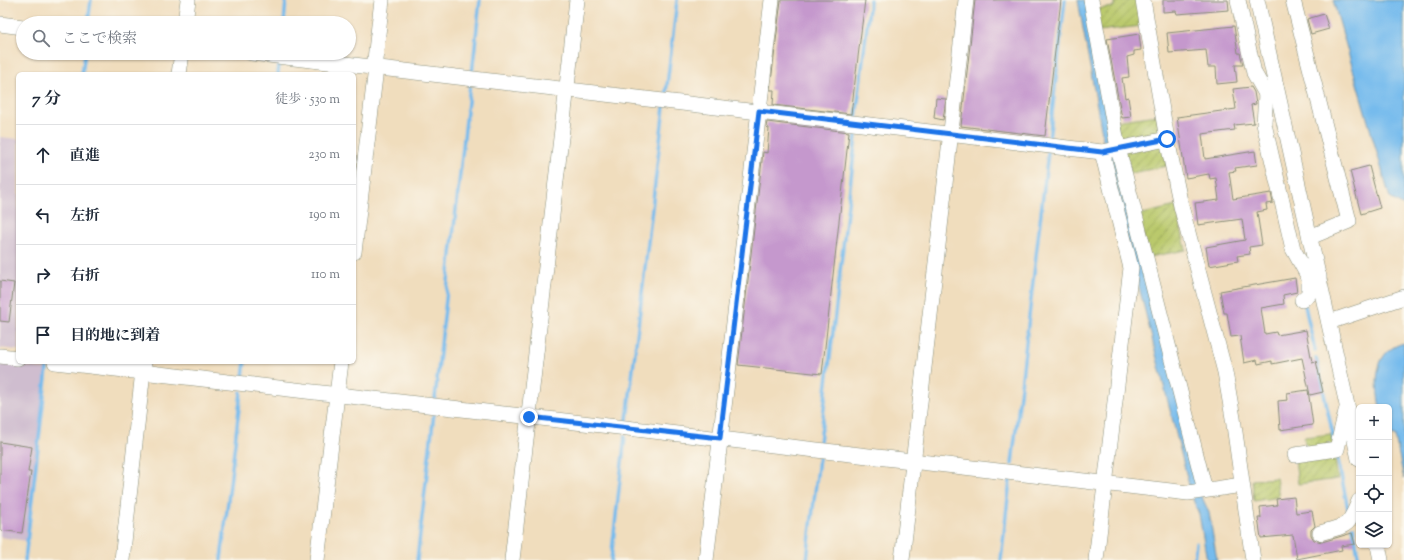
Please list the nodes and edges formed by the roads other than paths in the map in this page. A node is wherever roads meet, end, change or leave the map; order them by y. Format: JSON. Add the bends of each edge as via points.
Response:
{"nodes":[{"id":1,"x":188,"y":0,"type":"edge"},
{"id":2,"x":382,"y":0,"type":"edge"},
{"id":3,"x":577,"y":0,"type":"edge"},
{"id":4,"x":772,"y":0,"type":"edge"},
{"id":5,"x":966,"y":0,"type":"edge"},
{"id":6,"x":1091,"y":0,"type":"edge"},
{"id":7,"x":1143,"y":0,"type":"edge"},
{"id":8,"x":1238,"y":0,"type":"edge"},
{"id":9,"x":1257,"y":0,"type":"edge"},
{"id":10,"x":1293,"y":0,"type":"edge"},
{"id":11,"x":186,"y":16,"type":"edge"},
{"id":12,"x":0,"y":24,"type":"edge"},
{"id":13,"x":16,"y":26,"type":"edge"},
{"id":14,"x":181,"y":60,"type":"edge"},
{"id":15,"x":309,"y":60,"type":"edge"},
{"id":16,"x":375,"y":68,"type":"junction"},
{"id":17,"x":179,"y":72,"type":"edge"},
{"id":18,"x":566,"y":89,"type":"junction"},
{"id":19,"x":1272,"y":93,"type":"junction"},
{"id":20,"x":759,"y":111,"type":"junction"},
{"id":21,"x":951,"y":134,"type":"junction"},
{"id":22,"x":1167,"y":139,"type":"junction"},
{"id":23,"x":1112,"y":150,"type":"junction"},
{"id":24,"x":356,"y":234,"type":"edge"},
{"id":25,"x":1310,"y":237,"type":"junction"},
{"id":26,"x":1314,"y":277,"type":"junction"},
{"id":27,"x":1404,"y":297,"type":"edge"},
{"id":28,"x":1302,"y":300,"type":"dead end"},
{"id":29,"x":1329,"y":322,"type":"junction"},
{"id":30,"x":0,"y":356,"type":"edge"},
{"id":31,"x":16,"y":358,"type":"edge"},
{"id":32,"x":91,"y":364,"type":"edge"},
{"id":33,"x":341,"y":364,"type":"edge"},
{"id":34,"x":144,"y":367,"type":"edge"},
{"id":35,"x":337,"y":395,"type":"junction"},
{"id":36,"x":1347,"y":406,"type":"junction"},
{"id":37,"x":529,"y":417,"type":"junction"},
{"id":38,"x":720,"y":438,"type":"junction"},
{"id":39,"x":1356,"y":446,"type":"edge"},
{"id":40,"x":1295,"y":455,"type":"dead end"},
{"id":41,"x":913,"y":461,"type":"junction"},
{"id":42,"x":1105,"y":483,"type":"junction"},
{"id":43,"x":1242,"y":485,"type":"junction"},
{"id":44,"x":1199,"y":491,"type":"junction"},
{"id":45,"x":1356,"y":509,"type":"edge"},
{"id":46,"x":1320,"y":533,"type":"dead end"},
{"id":47,"x":1379,"y":548,"type":"edge"},
{"id":48,"x":122,"y":560,"type":"edge"},
{"id":49,"x":317,"y":560,"type":"edge"},
{"id":50,"x":512,"y":560,"type":"edge"},
{"id":51,"x":706,"y":560,"type":"edge"},
{"id":52,"x":902,"y":560,"type":"edge"},
{"id":53,"x":1096,"y":560,"type":"edge"},
{"id":54,"x":1253,"y":560,"type":"edge"},
{"id":55,"x":1381,"y":560,"type":"edge"}],
"edges":[{"from":1,"to":11,"type":"street"},
{"from":2,"to":16,"type":"street"},
{"from":3,"to":18,"type":"street"},
{"from":4,"to":20,"type":"street"},
{"from":5,"to":21,"type":"street"},
{"from":6,"to":23,"type":"street"},
{"from":7,"to":22,"type":"street"},
{"from":8,"to":19,"type":"street","via":[[1254,73]]},
{"from":9,"to":19,"type":"street"},
{"from":10,"to":25,"type":"street","via":[[1349,221]]},
{"from":12,"to":13,"type":"street"},
{"from":14,"to":17,"type":"street"},
{"from":15,"to":16,"type":"street"},
{"from":16,"to":18,"type":"street"},
{"from":16,"to":24,"type":"street"},
{"from":18,"to":20,"type":"street"},
{"from":18,"to":37,"type":"street"},
{"from":19,"to":25,"type":"street"},
{"from":19,"to":26,"type":"street","via":[[1264,124],[1269,148],[1293,248]]},
{"from":20,"to":21,"type":"street"},
{"from":20,"to":38,"type":"street"},
{"from":21,"to":23,"type":"street"},
{"from":21,"to":41,"type":"street"},
{"from":22,"to":23,"type":"street"},
{"from":22,"to":43,"type":"street","via":[[1181,206],[1225,372]]},
{"from":23,"to":42,"type":"street","via":[[1131,268]]},
{"from":23,"to":44,"type":"street"},
{"from":25,"to":26,"type":"street"},
{"from":26,"to":28,"type":"street","via":[[1309,294]]},
{"from":26,"to":29,"type":"street"},
{"from":27,"to":29,"type":"street"},
{"from":29,"to":36,"type":"street"},
{"from":30,"to":31,"type":"street"},
{"from":32,"to":34,"type":"street"},
{"from":33,"to":35,"type":"street"},
{"from":34,"to":35,"type":"street"},
{"from":34,"to":48,"type":"street"},
{"from":35,"to":37,"type":"street"},
{"from":35,"to":49,"type":"street"},
{"from":36,"to":39,"type":"street"},
{"from":36,"to":40,"type":"street","via":[[1337,449]]},
{"from":37,"to":38,"type":"street"},
{"from":37,"to":50,"type":"street"},
{"from":38,"to":41,"type":"street"},
{"from":38,"to":51,"type":"street"},
{"from":41,"to":42,"type":"street"},
{"from":41,"to":52,"type":"street"},
{"from":42,"to":44,"type":"street"},
{"from":42,"to":53,"type":"street"},
{"from":43,"to":44,"type":"street"},
{"from":43,"to":54,"type":"street"},
{"from":45,"to":46,"type":"street","via":[[1347,525]]},
{"from":47,"to":55,"type":"street"}]}
